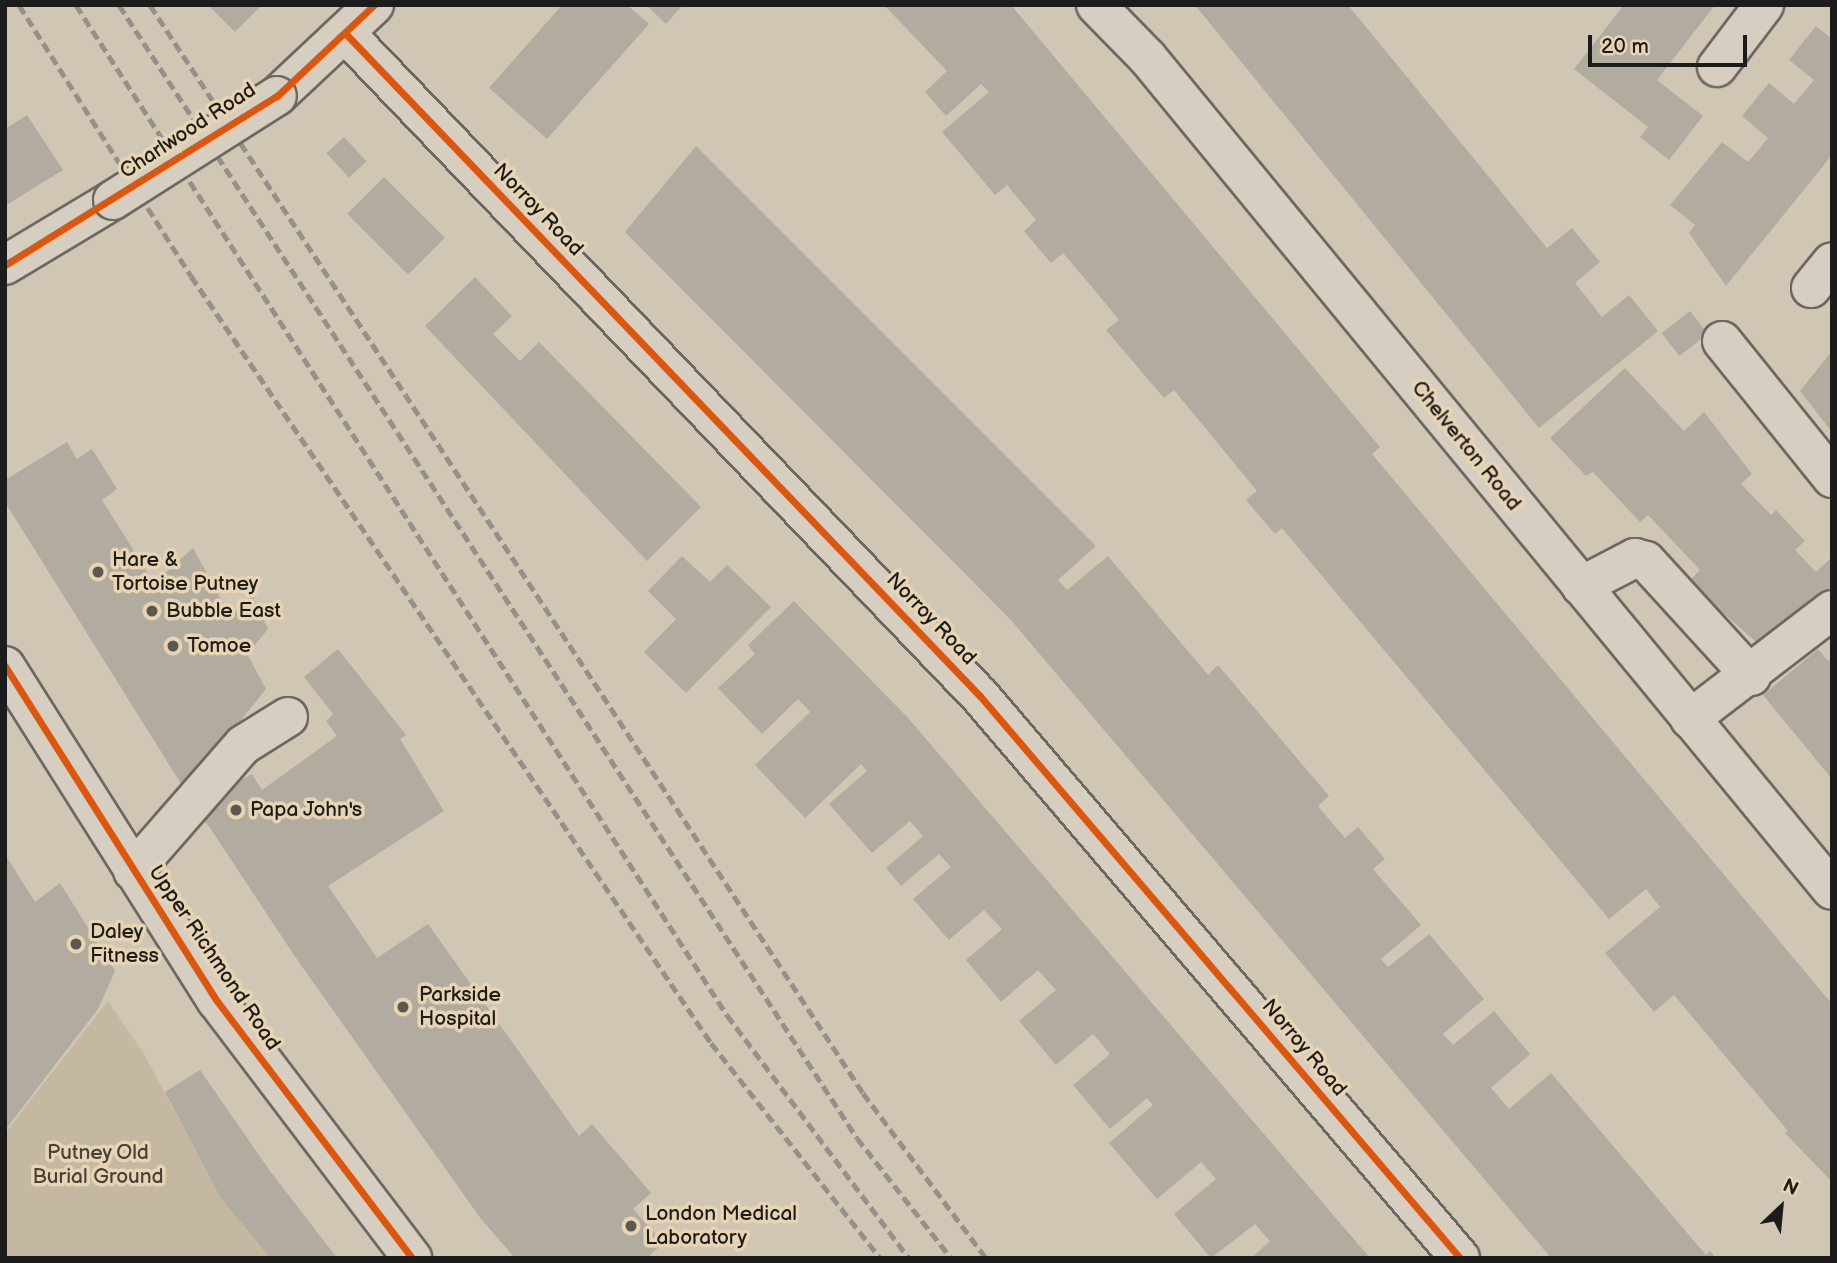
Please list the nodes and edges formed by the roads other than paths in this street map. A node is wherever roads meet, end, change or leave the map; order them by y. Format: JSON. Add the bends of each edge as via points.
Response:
{"nodes":[{"id":1,"x":374,"y":5,"type":"edge"},
{"id":2,"x":1096,"y":5,"type":"edge"},
{"id":3,"x":1764,"y":5,"type":"edge"},
{"id":4,"x":345,"y":33,"type":"junction"},
{"id":5,"x":1717,"y":67,"type":"dead end"},
{"id":6,"x":5,"y":265,"type":"edge"},
{"id":7,"x":1722,"y":341,"type":"dead end"},
{"id":8,"x":1832,"y":478,"type":"edge"},
{"id":9,"x":1581,"y":586,"type":"junction"},
{"id":10,"x":1832,"y":610,"type":"edge"},
{"id":11,"x":5,"y":666,"type":"edge"},
{"id":12,"x":1751,"y":676,"type":"junction"},
{"id":13,"x":288,"y":717,"type":"dead end"},
{"id":14,"x":1690,"y":719,"type":"junction"},
{"id":15,"x":132,"y":871,"type":"junction"},
{"id":16,"x":1832,"y":890,"type":"edge"},
{"id":17,"x":412,"y":1258,"type":"edge"},
{"id":18,"x":1460,"y":1258,"type":"edge"}],
"edges":[{"from":1,"to":4,"type":"main road","name":"Charlwood Road"},
{"from":2,"to":9,"type":"main road","name":"Chelverton Road","via":[[1147,57]]},
{"from":3,"to":5,"type":"main road"},
{"from":4,"to":6,"type":"main road","name":"Charlwood Road","bridge":true,"via":[[277,96]]},
{"from":4,"to":18,"type":"main road","name":"Norroy Road","via":[[980,696]]},
{"from":7,"to":8,"type":"main road"},
{"from":9,"to":12,"type":"main road","via":[[1635,558],[1646,561]]},
{"from":9,"to":14,"type":"main road","name":"Chelverton Road"},
{"from":10,"to":12,"type":"main road"},
{"from":11,"to":15,"type":"main road","name":"Upper Richmond Road"},
{"from":12,"to":14,"type":"main road"},
{"from":13,"to":15,"type":"main road","via":[[243,745]]},
{"from":14,"to":16,"type":"main road","name":"Chelverton Road"},
{"from":15,"to":17,"type":"main road","name":"Upper Richmond Road","via":[[217,1001]]}]}
